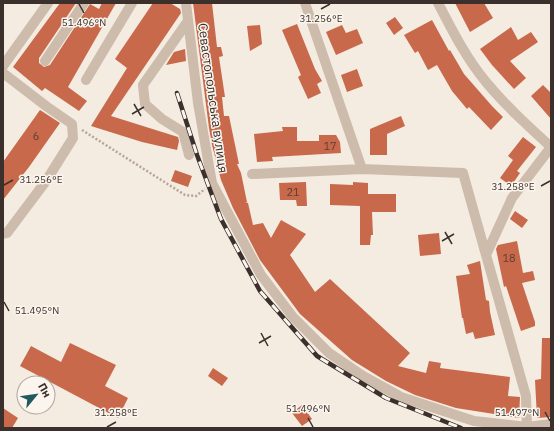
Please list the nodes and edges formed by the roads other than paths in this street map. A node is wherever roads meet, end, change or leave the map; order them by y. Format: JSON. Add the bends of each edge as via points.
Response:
{"nodes":[{"id":1,"x":48,"y":3,"type":"edge"},
{"id":2,"x":84,"y":3,"type":"edge"},
{"id":3,"x":132,"y":3,"type":"edge"},
{"id":4,"x":186,"y":3,"type":"edge"},
{"id":5,"x":305,"y":3,"type":"edge"},
{"id":6,"x":438,"y":3,"type":"edge"},
{"id":7,"x":188,"y":21,"type":"junction"},
{"id":8,"x":45,"y":61,"type":"dead end"},
{"id":9,"x":3,"y":66,"type":"edge"},
{"id":10,"x":3,"y":73,"type":"edge"},
{"id":11,"x":86,"y":80,"type":"dead end"},
{"id":12,"x":551,"y":147,"type":"edge"},
{"id":13,"x":189,"y":155,"type":"dead end"},
{"id":14,"x":362,"y":168,"type":"junction"},
{"id":15,"x":252,"y":174,"type":"dead end"},
{"id":16,"x":3,"y":234,"type":"edge"},
{"id":17,"x":486,"y":255,"type":"junction"},
{"id":18,"x":551,"y":424,"type":"edge"},
{"id":19,"x":527,"y":427,"type":"junction"}],
"edges":[{"from":1,"to":9,"type":"street"},
{"from":2,"to":8,"type":"street"},
{"from":3,"to":11,"type":"street"},
{"from":4,"to":7,"type":"street","name":"Севастопольська вулиця"},
{"from":5,"to":14,"type":"street"},
{"from":6,"to":12,"type":"street","via":[[456,39],[485,81],[519,118]]},
{"from":7,"to":13,"type":"street","via":[[143,85],[145,104],[182,132]]},
{"from":7,"to":19,"type":"street","name":"Севастопольська вулиця","via":[[198,103],[212,183],[261,275],[293,317],[329,353],[362,376],[401,397],[474,421]]},
{"from":10,"to":16,"type":"street","via":[[72,124],[73,138],[46,180],[7,233]]},
{"from":12,"to":17,"type":"street","via":[[512,198]]},
{"from":14,"to":15,"type":"street"},
{"from":14,"to":17,"type":"street","via":[[463,173]]},
{"from":17,"to":19,"type":"street","via":[[526,396]]},
{"from":18,"to":19,"type":"street","name":"Севастопольська вулиця"}]}
